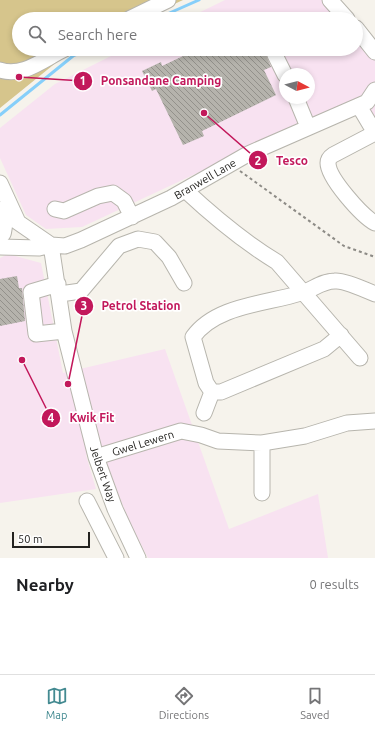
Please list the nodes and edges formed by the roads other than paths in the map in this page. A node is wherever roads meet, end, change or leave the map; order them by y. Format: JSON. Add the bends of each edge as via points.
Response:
{"nodes":[{"id":1,"x":168,"y":0,"type":"edge"},
{"id":2,"x":330,"y":0,"type":"edge"},
{"id":3,"x":143,"y":12,"type":"edge"},
{"id":4,"x":341,"y":12,"type":"edge"},
{"id":5,"x":363,"y":37,"type":"edge"},
{"id":6,"x":375,"y":52,"type":"edge"},
{"id":7,"x":52,"y":56,"type":"edge"},
{"id":8,"x":276,"y":56,"type":"edge"},
{"id":9,"x":282,"y":68,"type":"edge"},
{"id":10,"x":0,"y":70,"type":"edge"},
{"id":11,"x":375,"y":90,"type":"edge"},
{"id":12,"x":298,"y":104,"type":"edge"},
{"id":13,"x":359,"y":106,"type":"junction"},
{"id":14,"x":308,"y":127,"type":"junction"},
{"id":15,"x":375,"y":133,"type":"edge"},
{"id":16,"x":0,"y":183,"type":"edge"},
{"id":17,"x":185,"y":190,"type":"junction"},
{"id":18,"x":55,"y":209,"type":"dead end"},
{"id":19,"x":0,"y":210,"type":"edge"},
{"id":20,"x":132,"y":217,"type":"junction"},
{"id":21,"x":6,"y":223,"type":"edge"},
{"id":22,"x":375,"y":223,"type":"edge"},
{"id":23,"x":51,"y":246,"type":"junction"},
{"id":24,"x":0,"y":247,"type":"edge"},
{"id":25,"x":184,"y":283,"type":"dead end"},
{"id":26,"x":59,"y":289,"type":"junction"},
{"id":27,"x":303,"y":293,"type":"junction"},
{"id":28,"x":375,"y":294,"type":"edge"},
{"id":29,"x":64,"y":331,"type":"junction"},
{"id":30,"x":341,"y":335,"type":"junction"},
{"id":31,"x":360,"y":358,"type":"dead end"},
{"id":32,"x":212,"y":392,"type":"junction"},
{"id":33,"x":204,"y":413,"type":"dead end"},
{"id":34,"x":375,"y":421,"type":"edge"},
{"id":35,"x":262,"y":442,"type":"junction"},
{"id":36,"x":96,"y":457,"type":"junction"},
{"id":37,"x":262,"y":494,"type":"dead end"},
{"id":38,"x":86,"y":501,"type":"dead end"},
{"id":39,"x":116,"y":558,"type":"edge"},
{"id":40,"x":138,"y":558,"type":"edge"}],
"edges":[{"from":1,"to":3,"type":"street"},
{"from":2,"to":4,"type":"street"},
{"from":5,"to":6,"type":"street"},
{"from":7,"to":10,"type":"street","via":[[25,70]]},
{"from":8,"to":9,"type":"street"},
{"from":11,"to":13,"type":"street","name":"Branwell Lane","via":[[367,102]]},
{"from":12,"to":14,"type":"street"},
{"from":13,"to":14,"type":"street","name":"Branwell Lane"},
{"from":13,"to":15,"type":"street"},
{"from":14,"to":17,"type":"street","name":"Branwell Lane","via":[[248,154]]},
{"from":15,"to":22,"type":"street","via":[[332,155],[328,165],[344,192],[366,218]]},
{"from":16,"to":21,"type":"street","via":[[7,202]]},
{"from":17,"to":20,"type":"street","name":"Branwell Lane"},
{"from":17,"to":27,"type":"street","via":[[216,218],[277,262]]},
{"from":18,"to":20,"type":"street","via":[[64,212],[98,196],[113,193],[124,201]]},
{"from":19,"to":21,"type":"street"},
{"from":20,"to":23,"type":"street","name":"Branwell Lane","via":[[65,246]]},
{"from":21,"to":23,"type":"street"},
{"from":23,"to":24,"type":"street","name":"Branwell Lane"},
{"from":23,"to":26,"type":"street","name":"Jelbert Way"},
{"from":25,"to":26,"type":"street","via":[[169,257],[155,242],[138,239],[119,246],[81,291]]},
{"from":26,"to":29,"type":"street","name":"Jelbert Way"},
{"from":26,"to":29,"type":"street","via":[[32,292],[36,334]]},
{"from":27,"to":28,"type":"street","via":[[318,284],[336,280]]},
{"from":27,"to":30,"type":"street"},
{"from":27,"to":32,"type":"street","via":[[241,308],[206,323],[199,329],[193,338],[206,383]]},
{"from":29,"to":36,"type":"street","name":"Jelbert Way"},
{"from":30,"to":31,"type":"street"},
{"from":30,"to":32,"type":"street","via":[[324,349],[221,392]]},
{"from":32,"to":33,"type":"street"},
{"from":34,"to":35,"type":"street","name":"Gwel Lewern","via":[[347,423],[305,436]]},
{"from":35,"to":36,"type":"street","name":"Gwel Lewern","via":[[218,441],[181,431]]},
{"from":35,"to":37,"type":"street"},
{"from":36,"to":40,"type":"street","name":"Jelbert Way"},
{"from":38,"to":39,"type":"street"}]}
